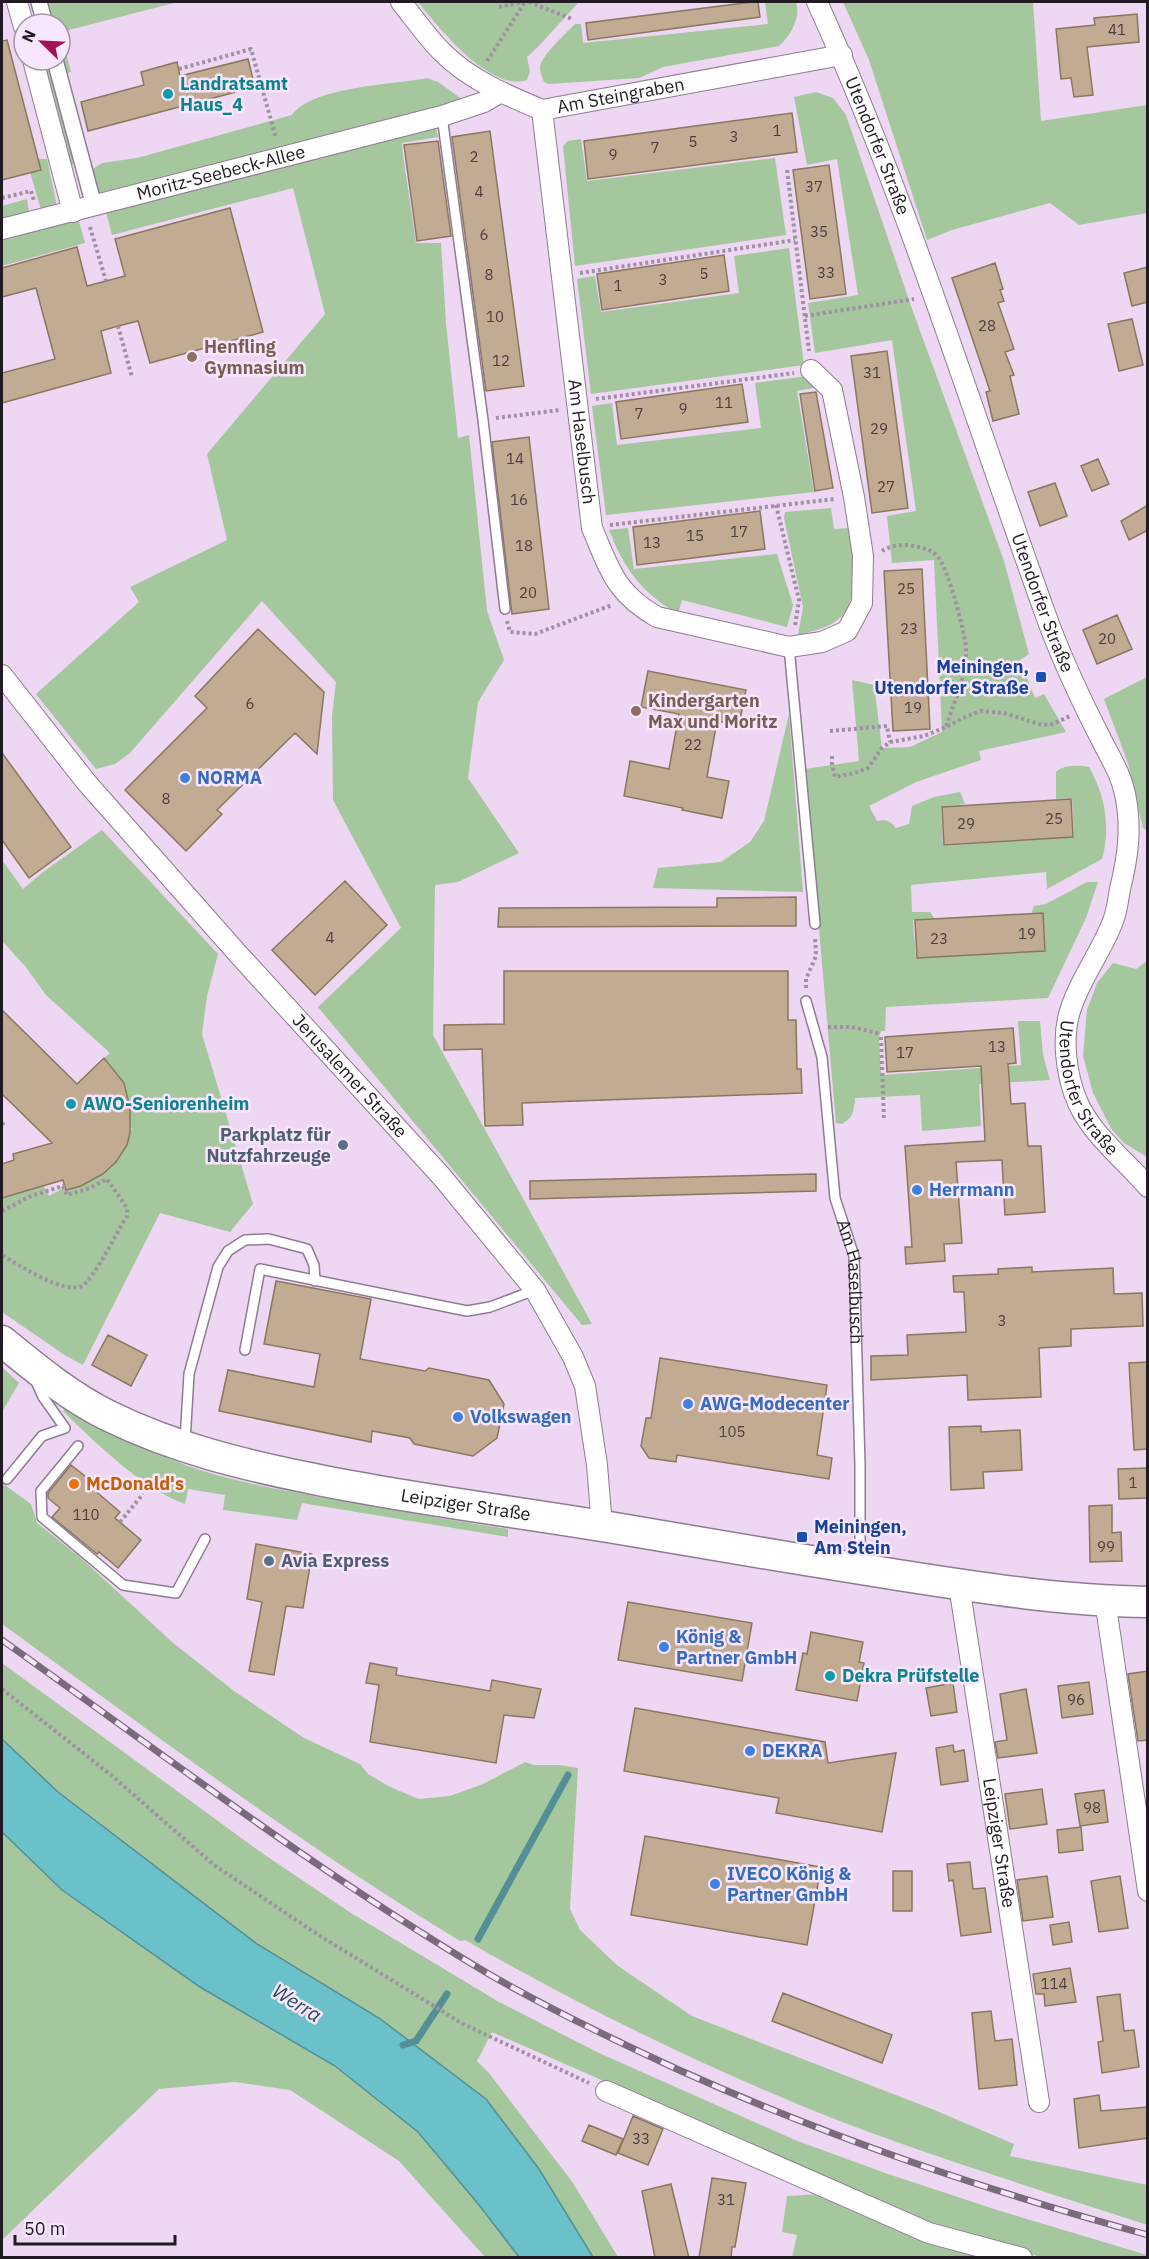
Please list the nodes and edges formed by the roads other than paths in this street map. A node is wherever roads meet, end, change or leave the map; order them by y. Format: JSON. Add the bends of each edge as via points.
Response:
{"nodes":[{"id":1,"x":400,"y":2,"type":"edge"},
{"id":2,"x":818,"y":2,"type":"edge"},
{"id":3,"x":842,"y":56,"type":"junction"},
{"id":4,"x":37,"y":72,"type":"edge"},
{"id":5,"x":57,"y":72,"type":"edge"},
{"id":6,"x":501,"y":92,"type":"junction"},
{"id":7,"x":542,"y":110,"type":"junction"},
{"id":8,"x":442,"y":116,"type":"junction"},
{"id":9,"x":84,"y":209,"type":"junction"},
{"id":10,"x":2,"y":229,"type":"edge"},
{"id":11,"x":812,"y":370,"type":"road end"},
{"id":12,"x":504,"y":609,"type":"road end"},
{"id":13,"x":789,"y":647,"type":"junction"},
{"id":14,"x":2,"y":675,"type":"edge"},
{"id":15,"x":815,"y":924,"type":"road end"},
{"id":16,"x":806,"y":1001,"type":"road end"},
{"id":17,"x":1148,"y":1187,"type":"edge"},
{"id":18,"x":315,"y":1281,"type":"junction"},
{"id":19,"x":535,"y":1290,"type":"junction"},
{"id":20,"x":2,"y":1341,"type":"edge"},
{"id":21,"x":245,"y":1350,"type":"dead end"},
{"id":22,"x":28,"y":1363,"type":"junction"},
{"id":23,"x":78,"y":1446,"type":"dead end"},
{"id":24,"x":185,"y":1448,"type":"junction"},
{"id":25,"x":6,"y":1479,"type":"dead end"},
{"id":26,"x":602,"y":1526,"type":"junction"},
{"id":27,"x":205,"y":1539,"type":"dead end"},
{"id":28,"x":856,"y":1569,"type":"junction"},
{"id":29,"x":959,"y":1585,"type":"junction"},
{"id":30,"x":1105,"y":1600,"type":"junction"},
{"id":31,"x":1148,"y":1602,"type":"edge"},
{"id":32,"x":1148,"y":1891,"type":"edge"},
{"id":33,"x":606,"y":2091,"type":"road end"},
{"id":34,"x":1039,"y":2102,"type":"dead end"},
{"id":35,"x":1022,"y":2258,"type":"edge"}],
"edges":[{"from":1,"to":6,"type":"street","name":"Am Steingraben","via":[[441,51],[477,80]]},
{"from":2,"to":3,"type":"street","name":"Utendorfer Straße"},
{"from":3,"to":7,"type":"street","name":"Am Steingraben"},
{"from":3,"to":17,"type":"street","name":"Utendorfer Straße","via":[[933,296],[1050,626],[1125,791],[1130,844],[1113,920],[1070,1010],[1068,1070],[1086,1117]]},
{"from":4,"to":9,"type":"street"},
{"from":5,"to":9,"type":"street"},
{"from":6,"to":7,"type":"street","name":"Am Steingraben"},
{"from":6,"to":8,"type":"street","name":"Moritz-Seebeck-Allee"},
{"from":7,"to":13,"type":"street","name":"Am Haselbusch","via":[[592,528],[609,568],[622,591],[657,617]]},
{"from":8,"to":9,"type":"street","name":"Moritz-Seebeck-Allee"},
{"from":8,"to":12,"type":"lane"},
{"from":9,"to":10,"type":"street","name":"Moritz-Seebeck-Allee"},
{"from":11,"to":13,"type":"street","name":"Am Haselbusch","via":[[832,390],[863,556],[862,603],[847,631],[822,642]]},
{"from":13,"to":15,"type":"lane"},
{"from":14,"to":19,"type":"street","name":"Jerusalemer Straße","via":[[87,783],[442,1177]]},
{"from":16,"to":28,"type":"lane","name":"Am Haselbusch","via":[[822,1057],[835,1198],[854,1256],[860,1465]]},
{"from":18,"to":19,"type":"lane","via":[[467,1311]]},
{"from":18,"to":21,"type":"lane","via":[[260,1269]]},
{"from":18,"to":24,"type":"lane","via":[[307,1249],[269,1239],[245,1240],[228,1251],[218,1267],[189,1374]]},
{"from":19,"to":26,"type":"street","name":"Jerusalemer Straße","via":[[585,1386]]},
{"from":20,"to":22,"type":"main road","name":"Leipziger Straße"},
{"from":22,"to":24,"type":"main road","name":"Leipziger Straße","via":[[108,1416]]},
{"from":22,"to":25,"type":"lane","via":[[43,1397],[65,1428],[42,1436]]},
{"from":23,"to":27,"type":"lane","via":[[40,1491],[42,1517],[123,1585],[176,1593]]},
{"from":24,"to":26,"type":"main road","name":"Leipziger Straße","via":[[391,1495]]},
{"from":26,"to":28,"type":"main road","name":"Leipziger Straße"},
{"from":28,"to":29,"type":"main road","name":"Leipziger Straße"},
{"from":29,"to":30,"type":"main road","name":"Leipziger Straße"},
{"from":29,"to":34,"type":"street","name":"Leipziger Straße"},
{"from":30,"to":31,"type":"main road","name":"Leipziger Straße"},
{"from":30,"to":32,"type":"street"},
{"from":33,"to":35,"type":"street","via":[[929,2233]]}]}
